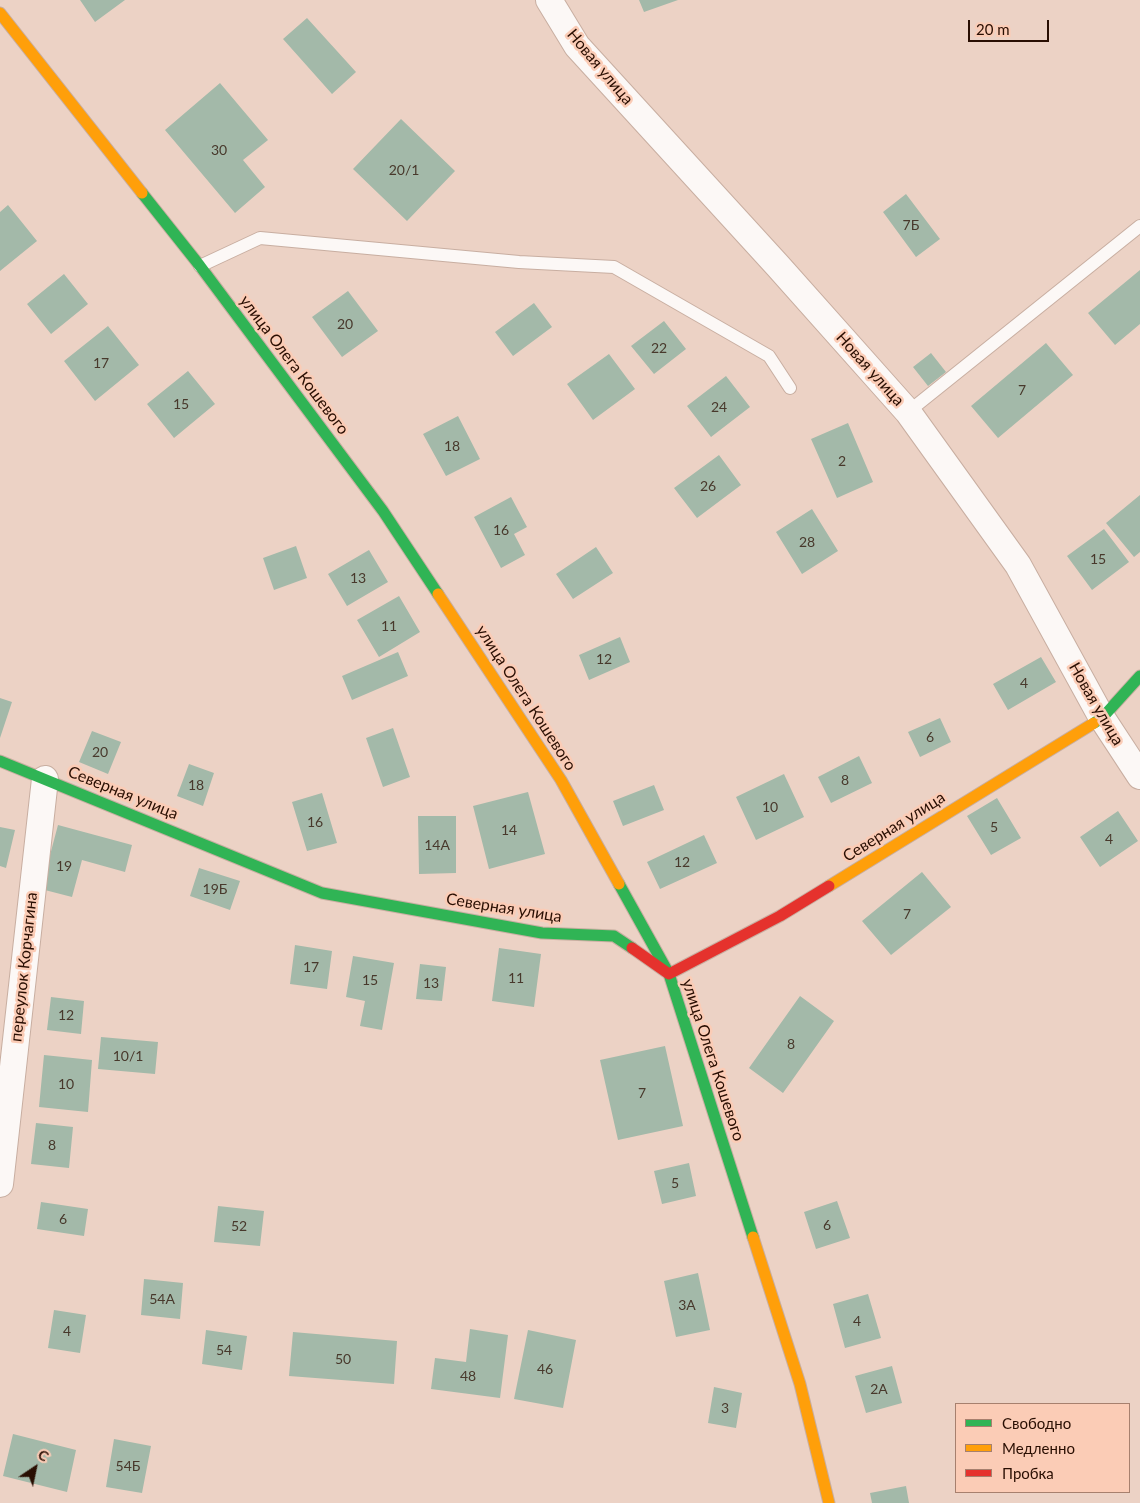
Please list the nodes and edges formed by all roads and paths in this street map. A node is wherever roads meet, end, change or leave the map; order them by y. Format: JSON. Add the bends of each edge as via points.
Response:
{"nodes":[{"id":1,"x":549,"y":0,"type":"edge"},
{"id":2,"x":0,"y":13,"type":"edge"},
{"id":3,"x":1140,"y":226,"type":"edge"},
{"id":4,"x":200,"y":266,"type":"junction"},
{"id":5,"x":790,"y":388,"type":"dead end"},
{"id":6,"x":908,"y":412,"type":"junction"},
{"id":7,"x":1140,"y":676,"type":"edge"},
{"id":8,"x":1102,"y":718,"type":"junction"},
{"id":9,"x":0,"y":761,"type":"edge"},
{"id":10,"x":1140,"y":776,"type":"edge"},
{"id":11,"x":45,"y":779,"type":"junction"},
{"id":12,"x":669,"y":974,"type":"junction"},
{"id":13,"x":0,"y":1184,"type":"edge"},
{"id":14,"x":829,"y":1503,"type":"edge"}],
"edges":[{"from":1,"to":6,"type":"street","name":"Новая улица","via":[[577,46]]},
{"from":2,"to":4,"type":"street","name":"улица Олега Кошевого"},
{"from":3,"to":6,"type":"lane"},
{"from":4,"to":5,"type":"lane","via":[[260,238],[519,262],[614,267],[769,356]]},
{"from":4,"to":12,"type":"street","name":"улица Олега Кошевого","via":[[384,511],[561,780]]},
{"from":6,"to":8,"type":"street","name":"Новая улица","via":[[1018,565]]},
{"from":7,"to":8,"type":"street","name":"Северная улица"},
{"from":8,"to":10,"type":"street","name":"Новая улица"},
{"from":8,"to":12,"type":"street","name":"Северная улица","via":[[780,916]]},
{"from":9,"to":11,"type":"street","name":"Северная улица"},
{"from":11,"to":12,"type":"street","name":"Северная улица","via":[[322,893],[542,933],[614,936]]},
{"from":11,"to":13,"type":"street","name":"переулок Корчагина"},
{"from":12,"to":14,"type":"street","name":"улица Олега Кошевого","via":[[800,1384]]}]}
